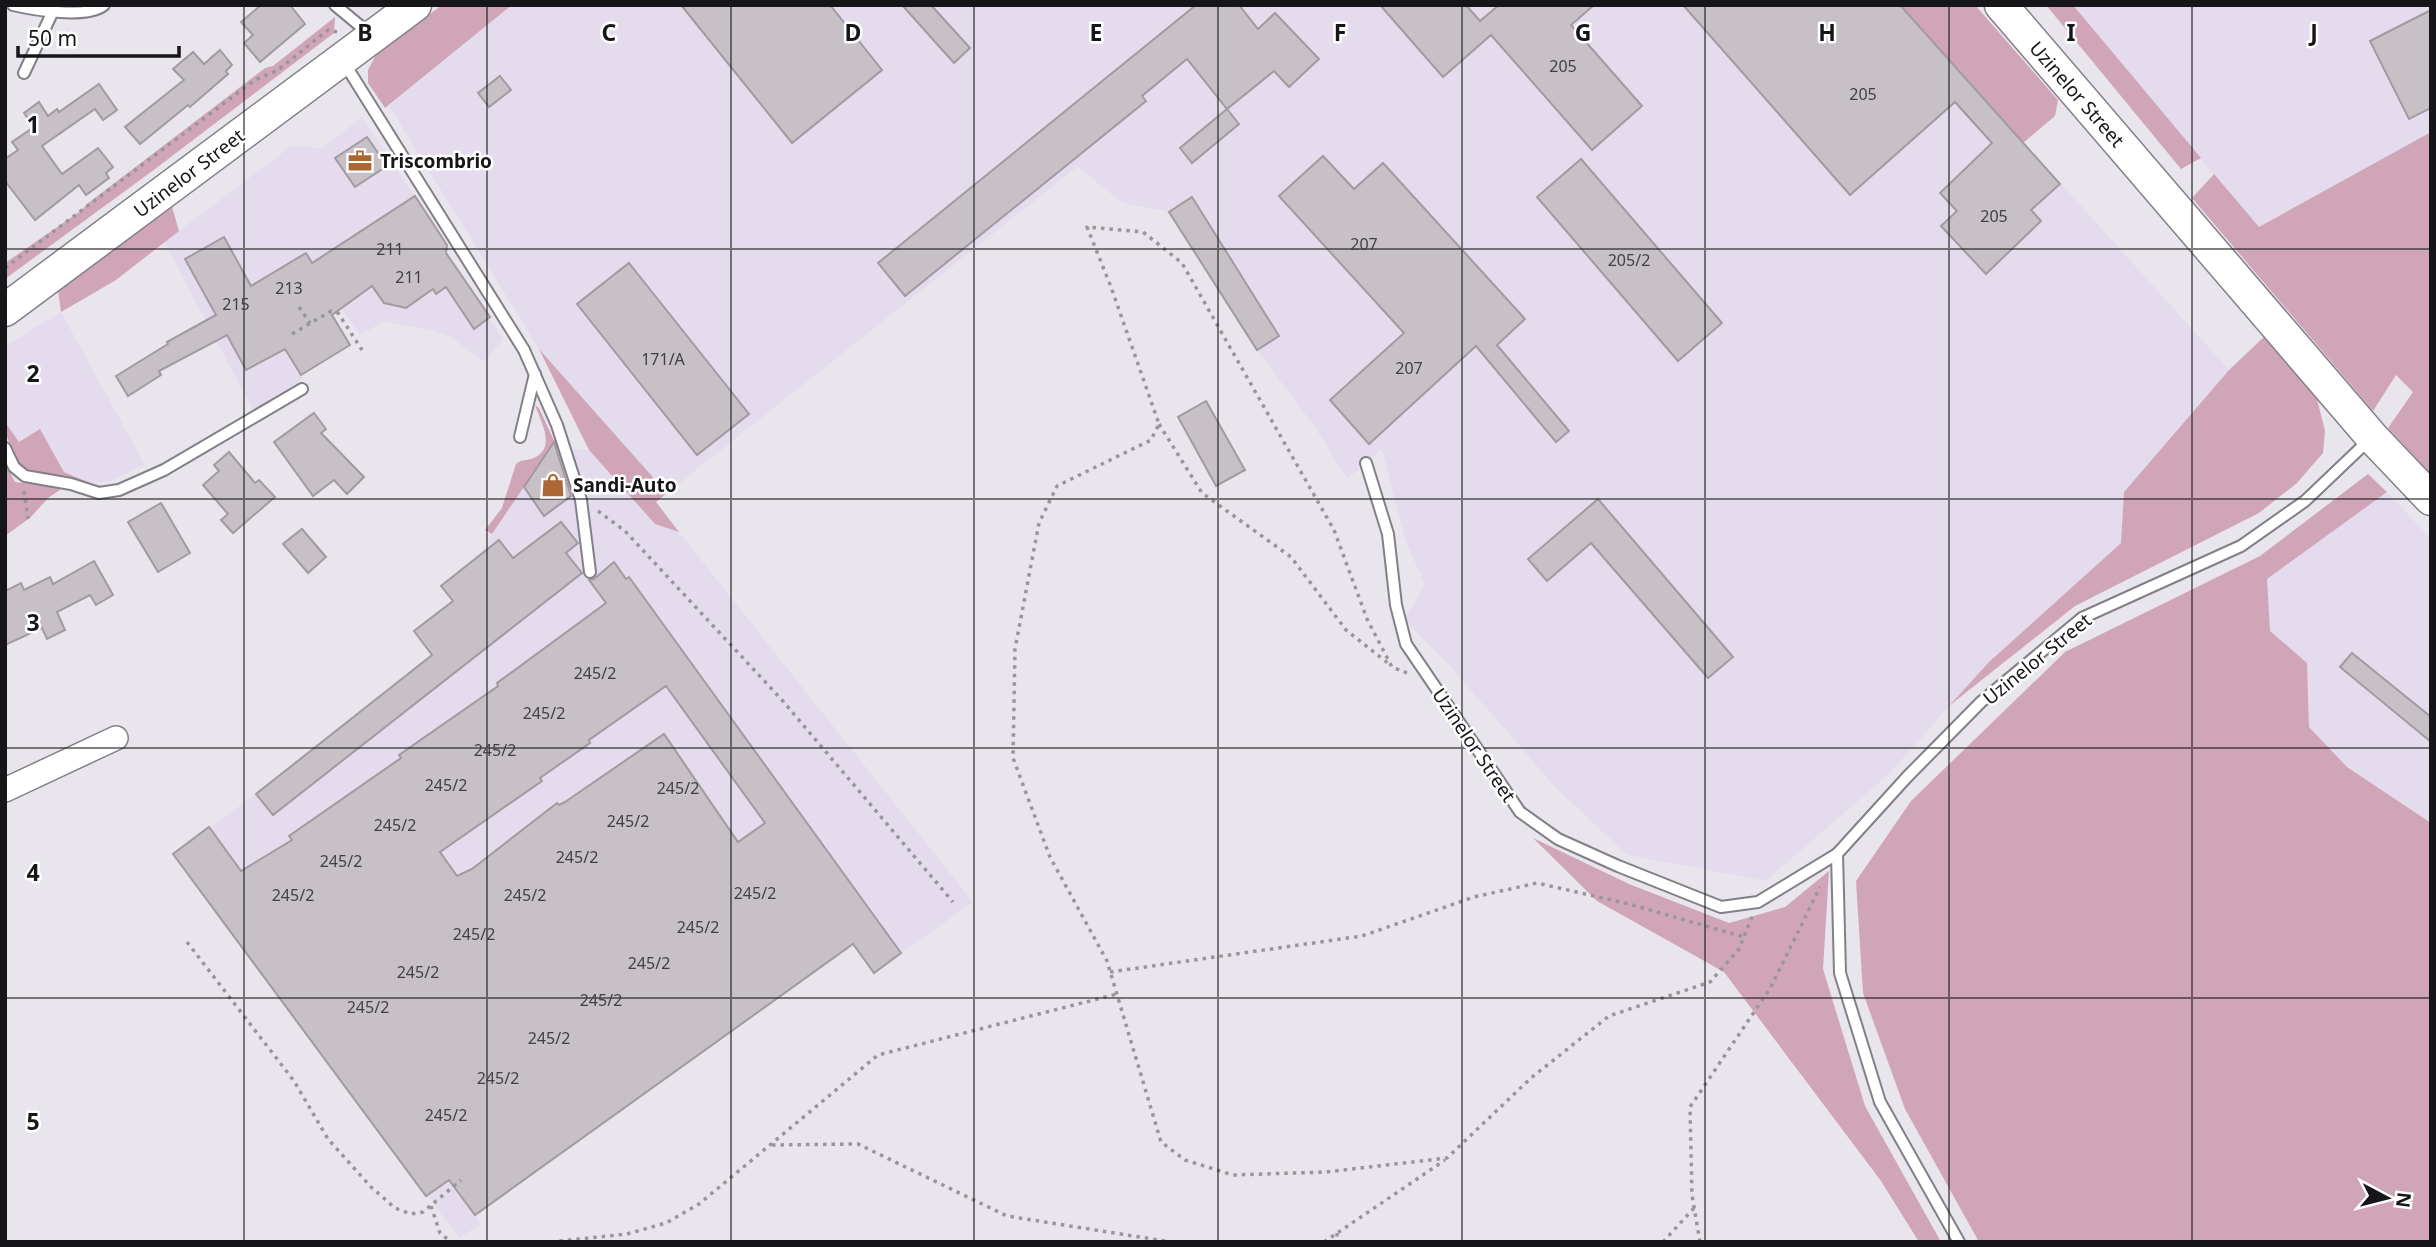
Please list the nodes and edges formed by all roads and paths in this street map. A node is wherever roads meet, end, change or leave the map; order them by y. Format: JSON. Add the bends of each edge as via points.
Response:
{"nodes":[{"id":1,"x":13,"y":5,"type":"edge"},
{"id":2,"x":104,"y":5,"type":"edge"},
{"id":3,"x":335,"y":5,"type":"edge"},
{"id":4,"x":415,"y":5,"type":"edge"},
{"id":5,"x":2001,"y":5,"type":"edge"},
{"id":6,"x":53,"y":11,"type":"junction"},
{"id":7,"x":352,"y":43,"type":"junction"},
{"id":8,"x":24,"y":73,"type":"dead end"},
{"id":9,"x":5,"y":268,"type":"edge"},
{"id":10,"x":299,"y":307,"type":"dead end"},
{"id":11,"x":5,"y":310,"type":"edge"},
{"id":12,"x":310,"y":323,"type":"junction"},
{"id":13,"x":304,"y":327,"type":"junction"},
{"id":14,"x":292,"y":334,"type":"dead end"},
{"id":15,"x":309,"y":334,"type":"dead end"},
{"id":16,"x":362,"y":350,"type":"dead end"},
{"id":17,"x":535,"y":374,"type":"junction"},
{"id":18,"x":302,"y":389,"type":"dead end"},
{"id":19,"x":1159,"y":424,"type":"junction"},
{"id":20,"x":520,"y":437,"type":"dead end"},
{"id":21,"x":2372,"y":437,"type":"junction"},
{"id":22,"x":5,"y":448,"type":"edge"},
{"id":23,"x":1366,"y":463,"type":"dead end"},
{"id":24,"x":19,"y":472,"type":"junction"},
{"id":25,"x":2431,"y":499,"type":"edge"},
{"id":26,"x":582,"y":500,"type":"junction"},
{"id":27,"x":28,"y":519,"type":"dead end"},
{"id":28,"x":590,"y":572,"type":"dead end"},
{"id":29,"x":1392,"y":667,"type":"junction"},
{"id":30,"x":1432,"y":684,"type":"junction"},
{"id":31,"x":116,"y":738,"type":"dead end"},
{"id":32,"x":5,"y":790,"type":"edge"},
{"id":33,"x":1837,"y":853,"type":"junction"},
{"id":34,"x":953,"y":902,"type":"dead end"},
{"id":35,"x":1758,"y":902,"type":"junction"},
{"id":36,"x":1744,"y":937,"type":"junction"},
{"id":37,"x":187,"y":942,"type":"dead end"},
{"id":38,"x":1110,"y":972,"type":"junction"},
{"id":39,"x":1117,"y":994,"type":"junction"},
{"id":40,"x":770,"y":1145,"type":"junction"},
{"id":41,"x":1447,"y":1158,"type":"junction"},
{"id":42,"x":461,"y":1180,"type":"dead end"},
{"id":43,"x":431,"y":1206,"type":"junction"},
{"id":44,"x":1694,"y":1208,"type":"junction"},
{"id":45,"x":1336,"y":1233,"type":"junction"},
{"id":46,"x":452,"y":1242,"type":"edge"},
{"id":47,"x":551,"y":1242,"type":"edge"},
{"id":48,"x":1171,"y":1242,"type":"edge"},
{"id":49,"x":1324,"y":1242,"type":"edge"},
{"id":50,"x":1337,"y":1242,"type":"edge"},
{"id":51,"x":1663,"y":1242,"type":"edge"},
{"id":52,"x":1700,"y":1242,"type":"edge"},
{"id":53,"x":1959,"y":1242,"type":"edge"}],
"edges":[{"from":1,"to":6,"type":"lane"},
{"from":2,"to":6,"type":"lane","via":[[78,12]]},
{"from":3,"to":7,"type":"lane"},
{"from":4,"to":7,"type":"street","name":"Uzinelor Street"},
{"from":5,"to":21,"type":"street","name":"Uzinelor Street"},
{"from":6,"to":8,"type":"lane"},
{"from":7,"to":9,"type":"path","via":[[328,30]]},
{"from":7,"to":11,"type":"street","name":"Uzinelor Street"},
{"from":7,"to":17,"type":"lane"},
{"from":10,"to":12,"type":"path"},
{"from":12,"to":13,"type":"path"},
{"from":12,"to":16,"type":"path","via":[[331,311],[338,313]]},
{"from":13,"to":14,"type":"path"},
{"from":13,"to":15,"type":"path"},
{"from":17,"to":20,"type":"lane"},
{"from":17,"to":26,"type":"lane"},
{"from":18,"to":24,"type":"lane","via":[[164,470],[119,490],[99,493]]},
{"from":19,"to":29,"type":"path","via":[[1202,493],[1291,557],[1346,630]]},
{"from":19,"to":29,"type":"path","via":[[1087,227],[1143,232],[1182,263],[1334,530],[1367,619]]},
{"from":19,"to":38,"type":"path","via":[[1151,440],[1057,486],[1039,523],[1015,649],[1013,758],[1050,857]]},
{"from":21,"to":25,"type":"street","name":"Uzinelor Street"},
{"from":21,"to":33,"type":"lane","name":"Uzinelor Street","via":[[2305,501],[2241,546],[2082,618],[1981,702]]},
{"from":22,"to":24,"type":"lane"},
{"from":23,"to":30,"type":"lane","name":"Uzinelor Street","via":[[1388,534],[1396,605],[1406,644]]},
{"from":24,"to":27,"type":"path"},
{"from":26,"to":28,"type":"lane"},
{"from":26,"to":34,"type":"path","via":[[625,531],[782,700]]},
{"from":29,"to":30,"type":"path"},
{"from":30,"to":35,"type":"lane","name":"Uzinelor Street","via":[[1520,812],[1558,839],[1721,907]]},
{"from":31,"to":32,"type":"street"},
{"from":33,"to":35,"type":"lane","name":"Uzinelor Street"},
{"from":33,"to":44,"type":"path","via":[[1771,987],[1690,1107]]},
{"from":33,"to":53,"type":"lane","via":[[1840,973],[1880,1102]]},
{"from":35,"to":36,"type":"path"},
{"from":36,"to":38,"type":"path","via":[[1537,883],[1474,897],[1362,936]]},
{"from":36,"to":41,"type":"path","via":[[1740,949],[1710,982],[1609,1016],[1531,1078]]},
{"from":37,"to":43,"type":"path","via":[[294,1081],[328,1139],[371,1187],[411,1214],[423,1213]]},
{"from":38,"to":39,"type":"path"},
{"from":39,"to":40,"type":"path","via":[[878,1055]]},
{"from":39,"to":41,"type":"path","via":[[1161,1142],[1185,1160],[1233,1175],[1326,1172]]},
{"from":40,"to":47,"type":"path","via":[[699,1204],[666,1223],[627,1234]]},
{"from":40,"to":48,"type":"path","via":[[858,1143],[1007,1216]]},
{"from":41,"to":45,"type":"path"},
{"from":42,"to":43,"type":"path"},
{"from":43,"to":46,"type":"path","via":[[440,1233]]},
{"from":44,"to":51,"type":"path"},
{"from":44,"to":52,"type":"path"},
{"from":45,"to":49,"type":"path"},
{"from":45,"to":50,"type":"path"}]}
